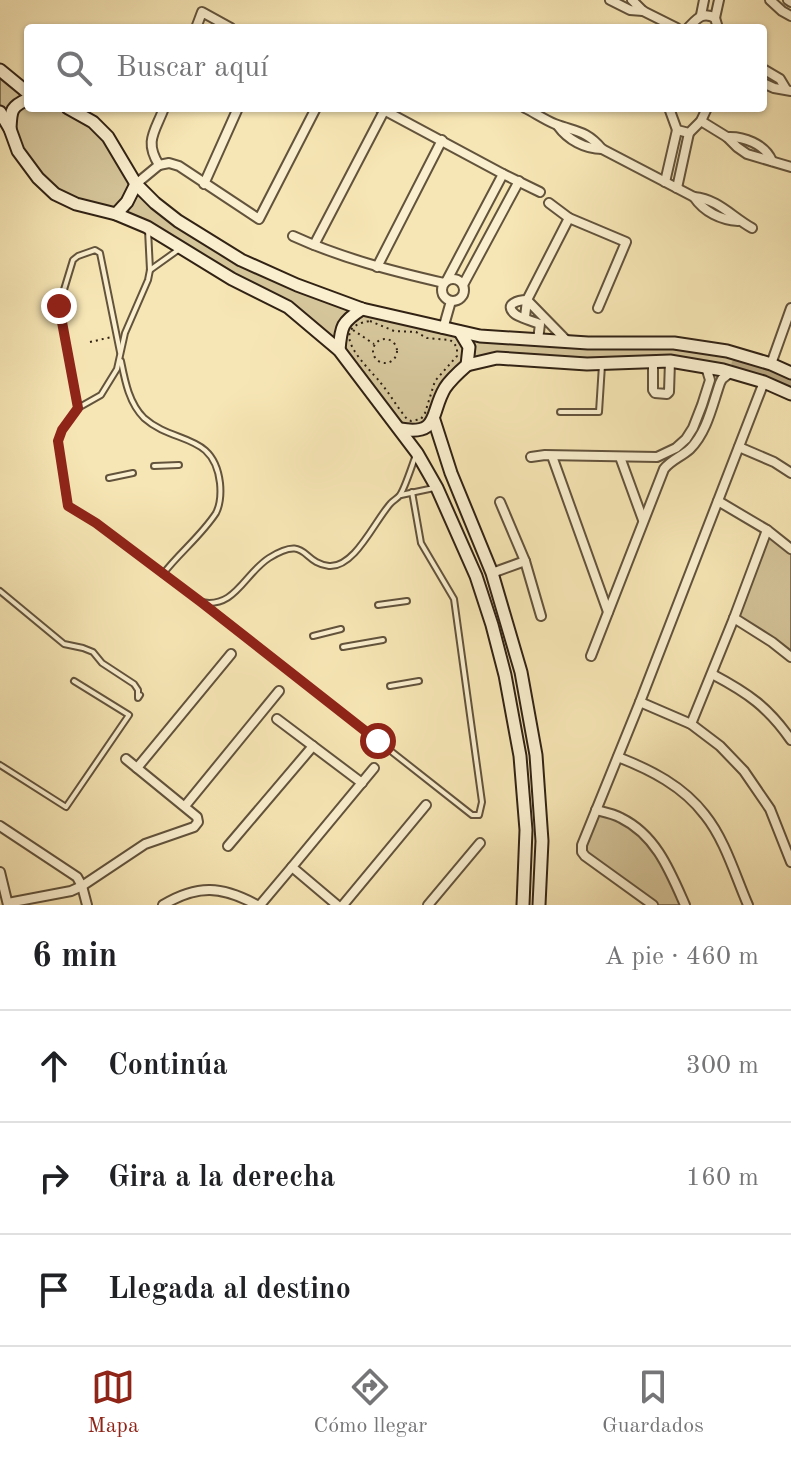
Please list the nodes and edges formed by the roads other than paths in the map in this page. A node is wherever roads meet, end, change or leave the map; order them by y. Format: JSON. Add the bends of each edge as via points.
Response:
{"nodes":[{"id":1,"x":610,"y":0,"type":"edge"},
{"id":2,"x":632,"y":0,"type":"edge"},
{"id":3,"x":704,"y":0,"type":"edge"},
{"id":4,"x":719,"y":0,"type":"edge"},
{"id":5,"x":770,"y":0,"type":"edge"},
{"id":6,"x":643,"y":11,"type":"junction"},
{"id":7,"x":701,"y":15,"type":"junction"},
{"id":8,"x":791,"y":16,"type":"edge"},
{"id":9,"x":715,"y":18,"type":"junction"},
{"id":10,"x":198,"y":24,"type":"edge"},
{"id":11,"x":224,"y":24,"type":"edge"},
{"id":12,"x":669,"y":24,"type":"edge"},
{"id":13,"x":692,"y":24,"type":"edge"},
{"id":14,"x":717,"y":24,"type":"edge"},
{"id":15,"x":0,"y":70,"type":"edge"},
{"id":16,"x":767,"y":71,"type":"edge"},
{"id":17,"x":767,"y":85,"type":"edge"},
{"id":18,"x":788,"y":90,"type":"edge"},
{"id":19,"x":24,"y":92,"type":"edge"},
{"id":20,"x":24,"y":99,"type":"edge"},
{"id":21,"x":0,"y":112,"type":"edge"},
{"id":22,"x":75,"y":112,"type":"edge"},
{"id":23,"x":163,"y":112,"type":"edge"},
{"id":24,"x":236,"y":112,"type":"edge"},
{"id":25,"x":314,"y":112,"type":"edge"},
{"id":26,"x":380,"y":112,"type":"edge"},
{"id":27,"x":388,"y":112,"type":"edge"},
{"id":28,"x":532,"y":112,"type":"edge"},
{"id":29,"x":670,"y":112,"type":"edge"},
{"id":30,"x":705,"y":112,"type":"edge"},
{"id":31,"x":701,"y":121,"type":"junction"},
{"id":32,"x":10,"y":129,"type":"junction"},
{"id":33,"x":677,"y":130,"type":"junction"},
{"id":34,"x":689,"y":133,"type":"junction"},
{"id":35,"x":442,"y":140,"type":"junction"},
{"id":36,"x":159,"y":165,"type":"junction"},
{"id":37,"x":791,"y":167,"type":"edge"},
{"id":38,"x":503,"y":174,"type":"junction"},
{"id":39,"x":519,"y":181,"type":"junction"},
{"id":40,"x":665,"y":182,"type":"junction"},
{"id":41,"x":136,"y":184,"type":"junction"},
{"id":42,"x":204,"y":184,"type":"junction"},
{"id":43,"x":677,"y":188,"type":"junction"},
{"id":44,"x":540,"y":192,"type":"dead end"},
{"id":45,"x":549,"y":203,"type":"dead end"},
{"id":46,"x":116,"y":214,"type":"junction"},
{"id":47,"x":569,"y":218,"type":"junction"},
{"id":48,"x":147,"y":227,"type":"junction"},
{"id":49,"x":752,"y":228,"type":"dead end"},
{"id":50,"x":293,"y":236,"type":"dead end"},
{"id":51,"x":314,"y":245,"type":"junction"},
{"id":52,"x":180,"y":249,"type":"junction"},
{"id":53,"x":377,"y":267,"type":"junction"},
{"id":54,"x":150,"y":270,"type":"junction"},
{"id":55,"x":445,"y":282,"type":"junction"},
{"id":56,"x":463,"y":285,"type":"junction"},
{"id":57,"x":527,"y":300,"type":"junction"},
{"id":58,"x":451,"y":301,"type":"junction"},
{"id":59,"x":598,"y":308,"type":"dead end"},
{"id":60,"x":791,"y":308,"type":"edge"},
{"id":61,"x":362,"y":309,"type":"junction"},
{"id":62,"x":525,"y":317,"type":"junction"},
{"id":63,"x":542,"y":321,"type":"junction"},
{"id":64,"x":443,"y":329,"type":"junction"},
{"id":65,"x":460,"y":332,"type":"junction"},
{"id":66,"x":538,"y":340,"type":"junction"},
{"id":67,"x":568,"y":342,"type":"junction"},
{"id":68,"x":339,"y":350,"type":"junction"},
{"id":69,"x":121,"y":359,"type":"junction"},
{"id":70,"x":670,"y":361,"type":"junction"},
{"id":71,"x":653,"y":362,"type":"junction"},
{"id":72,"x":602,"y":363,"type":"junction"},
{"id":73,"x":771,"y":364,"type":"junction"},
{"id":74,"x":467,"y":365,"type":"junction"},
{"id":75,"x":706,"y":367,"type":"junction"},
{"id":76,"x":731,"y":372,"type":"junction"},
{"id":77,"x":791,"y":373,"type":"edge"},
{"id":78,"x":764,"y":382,"type":"junction"},
{"id":79,"x":791,"y":394,"type":"edge"},
{"id":80,"x":707,"y":406,"type":"junction"},
{"id":81,"x":78,"y":408,"type":"junction"},
{"id":82,"x":560,"y":412,"type":"dead end"},
{"id":83,"x":434,"y":420,"type":"junction"},
{"id":84,"x":695,"y":422,"type":"junction"},
{"id":85,"x":705,"y":425,"type":"junction"},
{"id":86,"x":400,"y":429,"type":"junction"},
{"id":87,"x":739,"y":447,"type":"junction"},
{"id":88,"x":417,"y":453,"type":"junction"},
{"id":89,"x":552,"y":456,"type":"junction"},
{"id":90,"x":531,"y":457,"type":"dead end"},
{"id":91,"x":620,"y":457,"type":"junction"},
{"id":92,"x":657,"y":457,"type":"junction"},
{"id":93,"x":179,"y":465,"type":"dead end"},
{"id":94,"x":154,"y":466,"type":"dead end"},
{"id":95,"x":664,"y":469,"type":"junction"},
{"id":96,"x":133,"y":473,"type":"dead end"},
{"id":97,"x":791,"y":473,"type":"edge"},
{"id":98,"x":109,"y":478,"type":"dead end"},
{"id":99,"x":437,"y":488,"type":"junction"},
{"id":100,"x":412,"y":492,"type":"junction"},
{"id":101,"x":401,"y":495,"type":"junction"},
{"id":102,"x":718,"y":501,"type":"junction"},
{"id":103,"x":500,"y":502,"type":"dead end"},
{"id":104,"x":643,"y":520,"type":"junction"},
{"id":105,"x":767,"y":530,"type":"junction"},
{"id":106,"x":791,"y":549,"type":"edge"},
{"id":107,"x":525,"y":561,"type":"junction"},
{"id":108,"x":492,"y":573,"type":"junction"},
{"id":109,"x":163,"y":574,"type":"junction"},
{"id":110,"x":0,"y":591,"type":"edge"},
{"id":111,"x":407,"y":601,"type":"dead end"},
{"id":112,"x":201,"y":602,"type":"junction"},
{"id":113,"x":378,"y":605,"type":"dead end"},
{"id":114,"x":608,"y":612,"type":"junction"},
{"id":115,"x":541,"y":616,"type":"dead end"},
{"id":116,"x":734,"y":618,"type":"junction"},
{"id":117,"x":341,"y":629,"type":"dead end"},
{"id":118,"x":313,"y":636,"type":"dead end"},
{"id":119,"x":383,"y":640,"type":"dead end"},
{"id":120,"x":343,"y":647,"type":"dead end"},
{"id":121,"x":231,"y":654,"type":"dead end"},
{"id":122,"x":591,"y":656,"type":"dead end"},
{"id":123,"x":791,"y":657,"type":"edge"},
{"id":124,"x":712,"y":674,"type":"junction"},
{"id":125,"x":74,"y":681,"type":"dead end"},
{"id":126,"x":419,"y":681,"type":"dead end"},
{"id":127,"x":390,"y":686,"type":"dead end"},
{"id":128,"x":279,"y":691,"type":"dead end"},
{"id":129,"x":140,"y":695,"type":"dead end"},
{"id":130,"x":640,"y":702,"type":"junction"},
{"id":131,"x":277,"y":719,"type":"dead end"},
{"id":132,"x":691,"y":724,"type":"junction"},
{"id":133,"x":791,"y":740,"type":"edge"},
{"id":134,"x":313,"y":746,"type":"junction"},
{"id":135,"x":618,"y":757,"type":"junction"},
{"id":136,"x":126,"y":759,"type":"dead end"},
{"id":137,"x":0,"y":765,"type":"edge"},
{"id":138,"x":137,"y":768,"type":"junction"},
{"id":139,"x":374,"y":768,"type":"dead end"},
{"id":140,"x":362,"y":783,"type":"junction"},
{"id":141,"x":426,"y":805,"type":"dead end"},
{"id":142,"x":185,"y":806,"type":"junction"},
{"id":143,"x":596,"y":810,"type":"junction"},
{"id":144,"x":0,"y":826,"type":"edge"},
{"id":145,"x":480,"y":843,"type":"dead end"},
{"id":146,"x":228,"y":846,"type":"dead end"},
{"id":147,"x":791,"y":862,"type":"edge"},
{"id":148,"x":292,"y":867,"type":"junction"},
{"id":149,"x":0,"y":872,"type":"edge"},
{"id":150,"x":82,"y":886,"type":"junction"},
{"id":151,"x":8,"y":904,"type":"edge"},
{"id":152,"x":87,"y":905,"type":"edge"},
{"id":153,"x":163,"y":905,"type":"edge"},
{"id":154,"x":258,"y":905,"type":"edge"},
{"id":155,"x":340,"y":905,"type":"edge"},
{"id":156,"x":428,"y":905,"type":"edge"},
{"id":157,"x":523,"y":905,"type":"edge"},
{"id":158,"x":539,"y":905,"type":"edge"},
{"id":159,"x":653,"y":905,"type":"edge"},
{"id":160,"x":685,"y":905,"type":"edge"},
{"id":161,"x":748,"y":905,"type":"edge"}],
"edges":[{"from":1,"to":6,"type":"street"},
{"from":2,"to":6,"type":"street"},
{"from":3,"to":7,"type":"street"},
{"from":4,"to":9,"type":"street"},
{"from":5,"to":8,"type":"street"},
{"from":6,"to":12,"type":"street"},
{"from":7,"to":9,"type":"street"},
{"from":7,"to":13,"type":"street"},
{"from":9,"to":14,"type":"street"},
{"from":10,"to":11,"type":"street","via":[[202,12]]},
{"from":15,"to":19,"type":"street"},
{"from":16,"to":18,"type":"street"},
{"from":17,"to":18,"type":"street"},
{"from":20,"to":32,"type":"street","via":[[11,112]]},
{"from":21,"to":32,"type":"street"},
{"from":22,"to":41,"type":"street","via":[[108,137]]},
{"from":23,"to":36,"type":"street","via":[[150,146]]},
{"from":24,"to":42,"type":"street"},
{"from":25,"to":42,"type":"street","via":[[259,219]]},
{"from":26,"to":51,"type":"street"},
{"from":27,"to":35,"type":"street"},
{"from":28,"to":40,"type":"street","via":[[578,143],[602,149]]},
{"from":29,"to":33,"type":"street"},
{"from":30,"to":31,"type":"street"},
{"from":31,"to":34,"type":"street"},
{"from":31,"to":37,"type":"street","via":[[727,137],[753,143],[772,161]]},
{"from":32,"to":46,"type":"street","via":[[18,151],[55,194]]},
{"from":33,"to":34,"type":"street"},
{"from":33,"to":40,"type":"street"},
{"from":34,"to":43,"type":"street"},
{"from":35,"to":38,"type":"street"},
{"from":35,"to":53,"type":"street"},
{"from":36,"to":41,"type":"street"},
{"from":36,"to":42,"type":"street","via":[[174,163]]},
{"from":38,"to":39,"type":"street"},
{"from":38,"to":55,"type":"street"},
{"from":39,"to":44,"type":"street"},
{"from":39,"to":56,"type":"street"},
{"from":40,"to":43,"type":"street"},
{"from":41,"to":46,"type":"street"},
{"from":41,"to":61,"type":"street","via":[[178,221],[241,260]]},
{"from":43,"to":49,"type":"street","via":[[714,215]]},
{"from":45,"to":47,"type":"street"},
{"from":46,"to":48,"type":"street"},
{"from":47,"to":57,"type":"street"},
{"from":47,"to":59,"type":"street","via":[[626,242]]},
{"from":48,"to":52,"type":"street"},
{"from":48,"to":54,"type":"lane"},
{"from":50,"to":51,"type":"street"},
{"from":51,"to":53,"type":"street"},
{"from":52,"to":54,"type":"lane"},
{"from":52,"to":68,"type":"street","via":[[288,307]]},
{"from":53,"to":55,"type":"street"},
{"from":54,"to":69,"type":"lane","via":[[125,333]]},
{"from":55,"to":56,"type":"street","via":[[454,278]]},
{"from":55,"to":58,"type":"street","via":[[443,295]]},
{"from":56,"to":58,"type":"street","via":[[462,297]]},
{"from":57,"to":62,"type":"street"},
{"from":57,"to":62,"type":"street","via":[[511,306]]},
{"from":57,"to":63,"type":"street"},
{"from":58,"to":64,"type":"street"},
{"from":60,"to":73,"type":"street"},
{"from":61,"to":64,"type":"street"},
{"from":61,"to":68,"type":"street","via":[[343,324]]},
{"from":62,"to":63,"type":"street"},
{"from":63,"to":66,"type":"street"},
{"from":63,"to":67,"type":"street"},
{"from":64,"to":65,"type":"street"},
{"from":65,"to":66,"type":"street"},
{"from":65,"to":74,"type":"street","via":[[469,347]]},
{"from":66,"to":67,"type":"street"},
{"from":67,"to":73,"type":"street","via":[[674,343]]},
{"from":68,"to":86,"type":"street"},
{"from":69,"to":81,"type":"lane","via":[[101,395]]},
{"from":69,"to":81,"type":"lane","via":[[100,253],[95,250],[73,260],[59,306]]},
{"from":69,"to":109,"type":"lane","via":[[132,402],[143,417],[196,443],[218,469],[218,510]]},
{"from":70,"to":71,"type":"street"},
{"from":70,"to":71,"type":"street","via":[[667,394],[653,390]]},
{"from":70,"to":75,"type":"street"},
{"from":71,"to":72,"type":"street"},
{"from":72,"to":74,"type":"street","via":[[497,358]]},
{"from":72,"to":82,"type":"lane","via":[[599,412]]},
{"from":73,"to":77,"type":"street"},
{"from":74,"to":83,"type":"street","via":[[444,390]]},
{"from":75,"to":76,"type":"street"},
{"from":75,"to":80,"type":"street"},
{"from":76,"to":78,"type":"street"},
{"from":76,"to":80,"type":"street"},
{"from":78,"to":79,"type":"street"},
{"from":78,"to":87,"type":"street"},
{"from":80,"to":84,"type":"street"},
{"from":80,"to":85,"type":"street"},
{"from":81,"to":109,"type":"lane","via":[[58,441],[68,506]]},
{"from":83,"to":86,"type":"street","via":[[424,429]]},
{"from":83,"to":108,"type":"street"},
{"from":84,"to":85,"type":"street"},
{"from":84,"to":92,"type":"street","via":[[686,439]]},
{"from":85,"to":95,"type":"street","via":[[692,446]]},
{"from":86,"to":88,"type":"street"},
{"from":87,"to":97,"type":"street"},
{"from":87,"to":102,"type":"street"},
{"from":88,"to":99,"type":"street"},
{"from":88,"to":101,"type":"lane"},
{"from":89,"to":90,"type":"street"},
{"from":89,"to":91,"type":"street"},
{"from":89,"to":114,"type":"street"},
{"from":91,"to":92,"type":"street"},
{"from":91,"to":104,"type":"street"},
{"from":92,"to":95,"type":"street"},
{"from":93,"to":94,"type":"lane"},
{"from":95,"to":104,"type":"street"},
{"from":96,"to":98,"type":"lane"},
{"from":99,"to":100,"type":"lane"},
{"from":99,"to":157,"type":"street","via":[[476,576],[520,756],[526,830]]},
{"from":100,"to":101,"type":"lane"},
{"from":100,"to":112,"type":"lane","via":[[421,543],[454,599],[482,802],[479,815],[472,815]]},
{"from":101,"to":112,"type":"lane","via":[[341,565],[326,566],[291,548],[267,559],[223,602]]},
{"from":102,"to":105,"type":"street"},
{"from":102,"to":130,"type":"street"},
{"from":103,"to":107,"type":"street"},
{"from":104,"to":114,"type":"street"},
{"from":105,"to":106,"type":"street"},
{"from":105,"to":116,"type":"street"},
{"from":107,"to":108,"type":"street"},
{"from":107,"to":115,"type":"street"},
{"from":108,"to":158,"type":"street","via":[[521,672],[536,755],[542,841]]},
{"from":109,"to":112,"type":"lane"},
{"from":110,"to":129,"type":"lane","via":[[64,644],[93,652],[134,684]]},
{"from":111,"to":113,"type":"lane"},
{"from":114,"to":122,"type":"street"},
{"from":116,"to":123,"type":"street"},
{"from":116,"to":124,"type":"street"},
{"from":117,"to":118,"type":"lane"},
{"from":119,"to":120,"type":"lane"},
{"from":121,"to":138,"type":"street"},
{"from":124,"to":132,"type":"street"},
{"from":124,"to":133,"type":"street","via":[[775,717]]},
{"from":125,"to":137,"type":"lane","via":[[129,715],[66,807]]},
{"from":126,"to":127,"type":"lane"},
{"from":128,"to":142,"type":"street"},
{"from":130,"to":132,"type":"street"},
{"from":130,"to":135,"type":"street"},
{"from":131,"to":134,"type":"street"},
{"from":132,"to":147,"type":"street","via":[[744,771],[770,809]]},
{"from":134,"to":140,"type":"street"},
{"from":134,"to":146,"type":"street"},
{"from":135,"to":143,"type":"street"},
{"from":135,"to":161,"type":"street","via":[[682,790],[706,815]]},
{"from":136,"to":138,"type":"street"},
{"from":138,"to":142,"type":"street"},
{"from":139,"to":140,"type":"street"},
{"from":140,"to":148,"type":"street"},
{"from":141,"to":155,"type":"street"},
{"from":142,"to":150,"type":"street","via":[[197,817],[194,827],[145,844]]},
{"from":143,"to":159,"type":"street","via":[[582,852]]},
{"from":143,"to":160,"type":"street","via":[[642,831],[666,862]]},
{"from":144,"to":150,"type":"street","via":[[73,873]]},
{"from":145,"to":156,"type":"street"},
{"from":148,"to":154,"type":"street"},
{"from":148,"to":155,"type":"street"},
{"from":149,"to":151,"type":"street"},
{"from":150,"to":151,"type":"street"},
{"from":150,"to":152,"type":"street"},
{"from":153,"to":154,"type":"street","via":[[180,895],[219,890]]}]}
